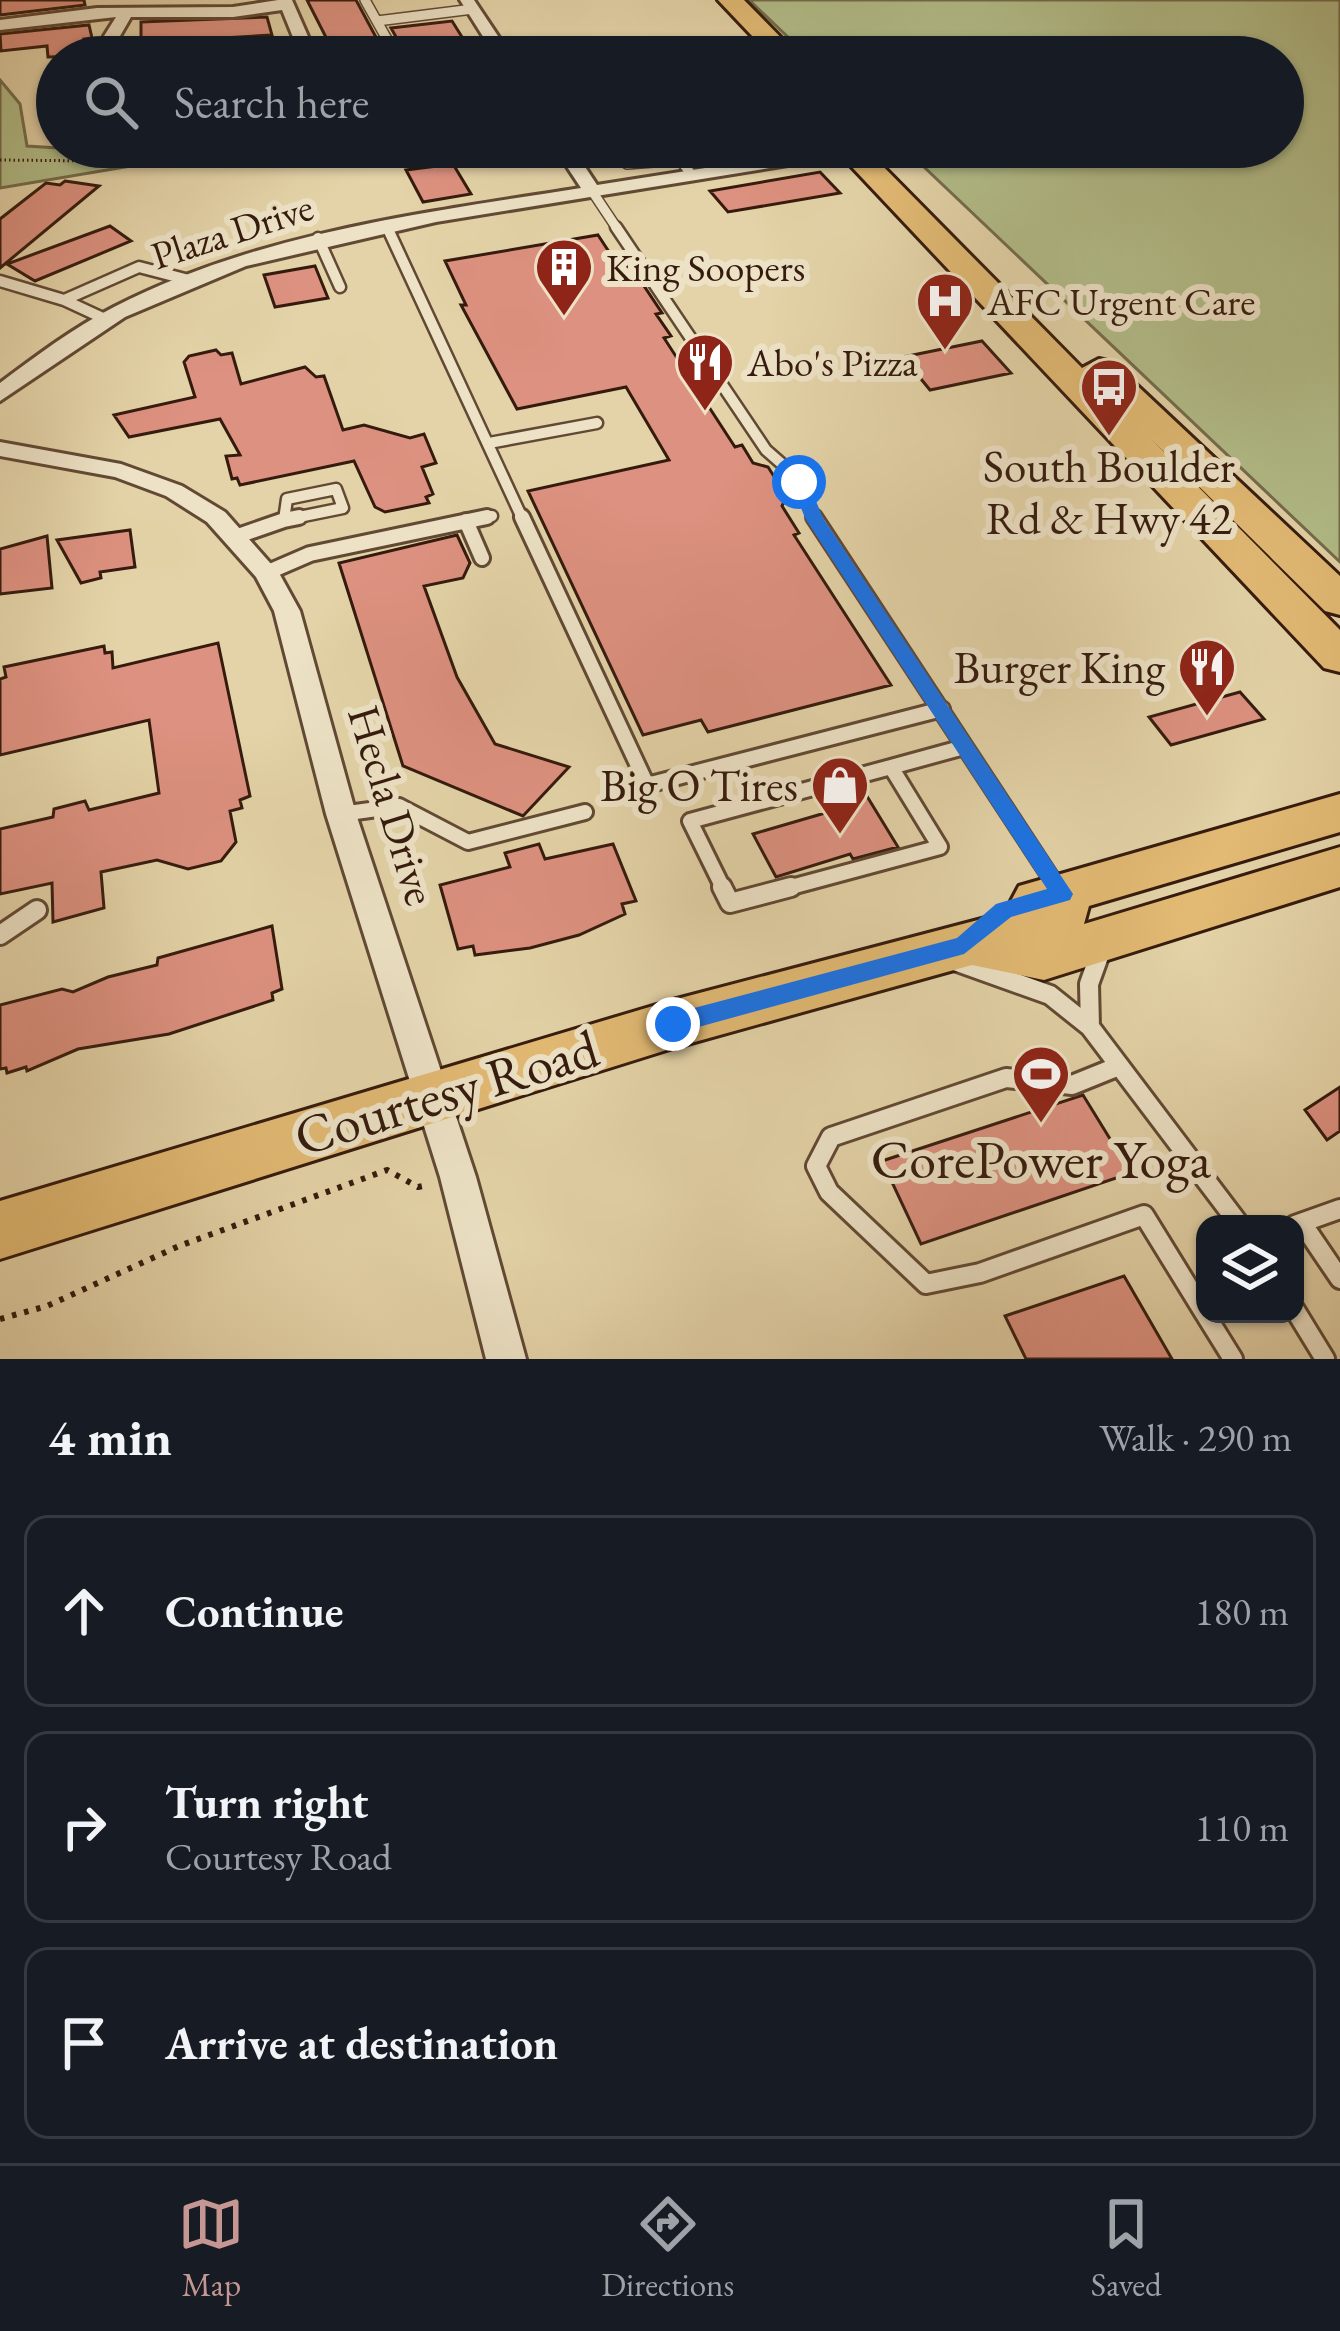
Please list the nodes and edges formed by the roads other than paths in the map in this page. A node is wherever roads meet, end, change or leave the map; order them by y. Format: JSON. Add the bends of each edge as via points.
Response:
{"nodes":[{"id":1,"x":365,"y":0,"type":"edge"},
{"id":2,"x":706,"y":0,"type":"edge"},
{"id":3,"x":730,"y":0,"type":"edge"},
{"id":4,"x":286,"y":3,"type":"edge"},
{"id":5,"x":470,"y":4,"type":"edge"},
{"id":6,"x":126,"y":13,"type":"junction"},
{"id":7,"x":377,"y":21,"type":"junction"},
{"id":8,"x":0,"y":25,"type":"edge"},
{"id":9,"x":112,"y":36,"type":"edge"},
{"id":10,"x":300,"y":36,"type":"edge"},
{"id":11,"x":385,"y":36,"type":"edge"},
{"id":12,"x":490,"y":36,"type":"edge"},
{"id":13,"x":741,"y":36,"type":"edge"},
{"id":14,"x":766,"y":36,"type":"edge"},
{"id":15,"x":577,"y":168,"type":"edge"},
{"id":16,"x":686,"y":168,"type":"edge"},
{"id":17,"x":880,"y":168,"type":"edge"},
{"id":18,"x":882,"y":168,"type":"edge"},
{"id":19,"x":592,"y":191,"type":"junction"},
{"id":20,"x":386,"y":225,"type":"junction"},
{"id":21,"x":318,"y":238,"type":"junction"},
{"id":22,"x":185,"y":279,"type":"junction"},
{"id":23,"x":0,"y":281,"type":"edge"},
{"id":24,"x":340,"y":286,"type":"dead end"},
{"id":25,"x":64,"y":300,"type":"junction"},
{"id":26,"x":105,"y":319,"type":"junction"},
{"id":27,"x":2,"y":390,"type":"edge"},
{"id":28,"x":597,"y":423,"type":"dead end"},
{"id":29,"x":489,"y":443,"type":"junction"},
{"id":30,"x":0,"y":449,"type":"edge"},
{"id":31,"x":491,"y":516,"type":"dead end"},
{"id":32,"x":284,"y":520,"type":"junction"},
{"id":33,"x":466,"y":521,"type":"junction"},
{"id":34,"x":235,"y":537,"type":"junction"},
{"id":35,"x":482,"y":558,"type":"dead end"},
{"id":36,"x":266,"y":573,"type":"junction"},
{"id":37,"x":1340,"y":601,"type":"edge"},
{"id":38,"x":1340,"y":657,"type":"edge"},
{"id":39,"x":941,"y":709,"type":"junction"},
{"id":40,"x":964,"y":747,"type":"junction"},
{"id":41,"x":891,"y":766,"type":"junction"},
{"id":42,"x":585,"y":812,"type":"dead end"},
{"id":43,"x":1340,"y":813,"type":"edge"},
{"id":44,"x":341,"y":814,"type":"junction"},
{"id":45,"x":1340,"y":867,"type":"edge"},
{"id":46,"x":1062,"y":894,"type":"junction"},
{"id":47,"x":37,"y":910,"type":"dead end"},
{"id":48,"x":0,"y":935,"type":"edge"},
{"id":49,"x":1104,"y":939,"type":"junction"},
{"id":50,"x":948,"y":949,"type":"junction"},
{"id":51,"x":1090,"y":1027,"type":"junction"},
{"id":52,"x":1119,"y":1066,"type":"junction"},
{"id":53,"x":430,"y":1095,"type":"junction"},
{"id":54,"x":1340,"y":1209,"type":"edge"},
{"id":55,"x":1232,"y":1215,"type":"edge"},
{"id":56,"x":1304,"y":1222,"type":"edge"},
{"id":57,"x":0,"y":1230,"type":"edge"},
{"id":58,"x":1304,"y":1231,"type":"edge"},
{"id":59,"x":1340,"y":1279,"type":"edge"},
{"id":60,"x":1196,"y":1299,"type":"edge"},
{"id":61,"x":1211,"y":1323,"type":"edge"},
{"id":62,"x":1303,"y":1323,"type":"edge"},
{"id":63,"x":506,"y":1359,"type":"edge"},
{"id":64,"x":1233,"y":1359,"type":"edge"},
{"id":65,"x":1325,"y":1359,"type":"edge"}],
"edges":[{"from":1,"to":7,"type":"lane"},
{"from":2,"to":13,"type":"main road"},
{"from":3,"to":14,"type":"main road"},
{"from":4,"to":6,"type":"street"},
{"from":4,"to":10,"type":"street"},
{"from":5,"to":7,"type":"lane"},
{"from":5,"to":12,"type":"street"},
{"from":6,"to":8,"type":"street"},
{"from":6,"to":9,"type":"street"},
{"from":7,"to":11,"type":"lane"},
{"from":15,"to":19,"type":"street"},
{"from":16,"to":19,"type":"street","name":"Plaza Drive"},
{"from":17,"to":38,"type":"main road"},
{"from":18,"to":37,"type":"main road"},
{"from":19,"to":20,"type":"street","name":"Plaza Drive"},
{"from":19,"to":39,"type":"lane","via":[[766,450],[799,482],[814,518]]},
{"from":20,"to":21,"type":"street","name":"Plaza Drive"},
{"from":20,"to":29,"type":"lane"},
{"from":21,"to":22,"type":"street","name":"Plaza Drive"},
{"from":21,"to":24,"type":"lane"},
{"from":22,"to":25,"type":"lane","via":[[139,267]]},
{"from":22,"to":26,"type":"street","name":"Plaza Drive"},
{"from":23,"to":25,"type":"lane"},
{"from":25,"to":26,"type":"lane"},
{"from":26,"to":27,"type":"street","name":"Plaza Drive"},
{"from":28,"to":29,"type":"lane"},
{"from":29,"to":39,"type":"lane","via":[[647,785]]},
{"from":30,"to":34,"type":"street","name":"Hecla Drive","via":[[121,471],[174,491]]},
{"from":31,"to":33,"type":"lane"},
{"from":32,"to":32,"type":"lane","via":[[343,508],[336,489],[287,499]]},
{"from":32,"to":34,"type":"lane"},
{"from":33,"to":35,"type":"lane"},
{"from":33,"to":36,"type":"lane","via":[[310,554]]},
{"from":34,"to":36,"type":"street","name":"Hecla Drive"},
{"from":36,"to":44,"type":"street","name":"Hecla Drive","via":[[287,611]]},
{"from":39,"to":40,"type":"lane"},
{"from":40,"to":41,"type":"lane"},
{"from":40,"to":46,"type":"lane"},
{"from":41,"to":41,"type":"lane","via":[[940,847],[730,903],[690,821]]},
{"from":42,"to":44,"type":"lane","via":[[468,842],[399,806]]},
{"from":43,"to":46,"type":"main road"},
{"from":44,"to":53,"type":"street","name":"Hecla Drive"},
{"from":45,"to":49,"type":"main road","name":"Courtesy Road"},
{"from":46,"to":50,"type":"main road","via":[[1064,912],[1048,923]]},
{"from":47,"to":48,"type":"lane"},
{"from":49,"to":50,"type":"main road","name":"Courtesy Road","via":[[1044,958]]},
{"from":49,"to":51,"type":"lane","via":[[1089,984]]},
{"from":50,"to":51,"type":"lane","via":[[1050,995]]},
{"from":50,"to":53,"type":"main road","name":"Courtesy Road"},
{"from":51,"to":52,"type":"lane"},
{"from":52,"to":55,"type":"lane"},
{"from":52,"to":60,"type":"lane","via":[[1072,1085],[1006,1078],[831,1137],[816,1166],[830,1192],[926,1284],[1144,1215]]},
{"from":53,"to":57,"type":"main road","name":"Courtesy Road"},
{"from":53,"to":63,"type":"street","name":"Hecla Drive"},
{"from":54,"to":56,"type":"lane"},
{"from":58,"to":59,"type":"lane"},
{"from":61,"to":64,"type":"lane"},
{"from":62,"to":65,"type":"lane"}]}
